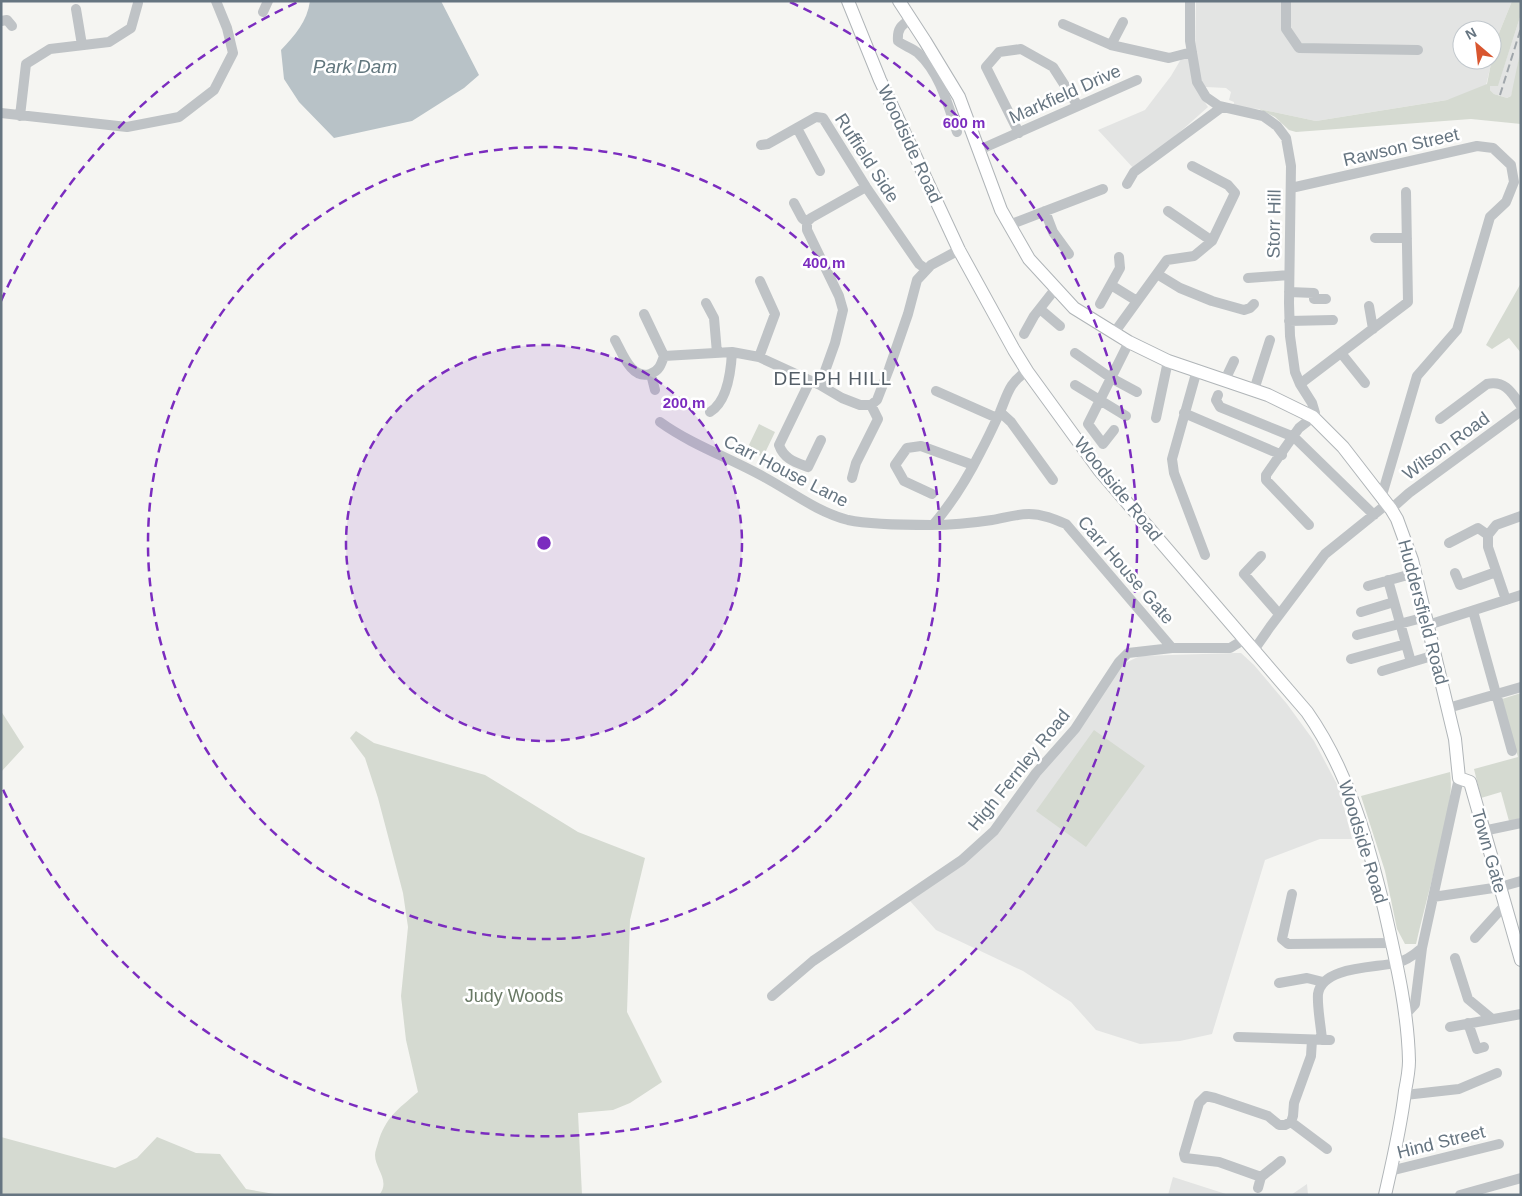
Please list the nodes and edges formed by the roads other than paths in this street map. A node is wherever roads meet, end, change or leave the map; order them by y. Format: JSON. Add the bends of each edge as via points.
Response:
{"nodes":[{"id":1,"x":216,"y":1,"type":"edge"},
{"id":2,"x":268,"y":1,"type":"edge"},
{"id":3,"x":848,"y":1,"type":"edge"},
{"id":4,"x":899,"y":1,"type":"edge"},
{"id":5,"x":1190,"y":1,"type":"edge"},
{"id":6,"x":1286,"y":1,"type":"edge"},
{"id":7,"x":138,"y":3,"type":"dead end"},
{"id":8,"x":76,"y":9,"type":"dead end"},
{"id":9,"x":263,"y":12,"type":"dead end"},
{"id":10,"x":910,"y":19,"type":"junction"},
{"id":11,"x":1,"y":21,"type":"edge"},
{"id":12,"x":1122,"y":22,"type":"dead end"},
{"id":13,"x":1063,"y":24,"type":"dead end"},
{"id":14,"x":12,"y":26,"type":"dead end"},
{"id":15,"x":1110,"y":44,"type":"junction"},
{"id":16,"x":82,"y":45,"type":"junction"},
{"id":17,"x":1418,"y":50,"type":"dead end"},
{"id":18,"x":1192,"y":52,"type":"junction"},
{"id":19,"x":1137,"y":80,"type":"dead end"},
{"id":20,"x":1078,"y":106,"type":"junction"},
{"id":21,"x":1222,"y":107,"type":"junction"},
{"id":22,"x":1,"y":113,"type":"edge"},
{"id":23,"x":20,"y":116,"type":"junction"},
{"id":24,"x":798,"y":128,"type":"junction"},
{"id":25,"x":957,"y":132,"type":"dead end"},
{"id":26,"x":1019,"y":132,"type":"junction"},
{"id":27,"x":761,"y":145,"type":"dead end"},
{"id":28,"x":979,"y":150,"type":"junction"},
{"id":29,"x":1516,"y":164,"type":"edge"},
{"id":30,"x":1192,"y":166,"type":"dead end"},
{"id":31,"x":820,"y":171,"type":"dead end"},
{"id":32,"x":1127,"y":184,"type":"dead end"},
{"id":33,"x":866,"y":187,"type":"junction"},
{"id":34,"x":1291,"y":188,"type":"junction"},
{"id":35,"x":1103,"y":189,"type":"dead end"},
{"id":36,"x":1406,"y":192,"type":"dead end"},
{"id":37,"x":794,"y":203,"type":"dead end"},
{"id":38,"x":1045,"y":211,"type":"junction"},
{"id":39,"x":1168,"y":211,"type":"dead end"},
{"id":40,"x":807,"y":222,"type":"junction"},
{"id":41,"x":1009,"y":225,"type":"junction"},
{"id":42,"x":1375,"y":238,"type":"dead end"},
{"id":43,"x":1407,"y":238,"type":"junction"},
{"id":44,"x":1212,"y":241,"type":"junction"},
{"id":45,"x":959,"y":250,"type":"junction"},
{"id":46,"x":1069,"y":254,"type":"dead end"},
{"id":47,"x":1119,"y":256,"type":"dead end"},
{"id":48,"x":926,"y":269,"type":"junction"},
{"id":49,"x":1157,"y":274,"type":"junction"},
{"id":50,"x":1289,"y":275,"type":"junction"},
{"id":51,"x":1248,"y":278,"type":"dead end"},
{"id":52,"x":760,"y":281,"type":"dead end"},
{"id":53,"x":1111,"y":285,"type":"junction"},
{"id":54,"x":1056,"y":288,"type":"junction"},
{"id":55,"x":1289,"y":292,"type":"junction"},
{"id":56,"x":1326,"y":299,"type":"dead end"},
{"id":57,"x":1138,"y":301,"type":"junction"},
{"id":58,"x":706,"y":304,"type":"dead end"},
{"id":59,"x":1100,"y":304,"type":"dead end"},
{"id":60,"x":1254,"y":304,"type":"dead end"},
{"id":61,"x":1369,"y":306,"type":"dead end"},
{"id":62,"x":1040,"y":308,"type":"junction"},
{"id":63,"x":644,"y":314,"type":"dead end"},
{"id":64,"x":1333,"y":320,"type":"dead end"},
{"id":65,"x":1290,"y":321,"type":"junction"},
{"id":66,"x":1060,"y":326,"type":"dead end"},
{"id":67,"x":1373,"y":329,"type":"junction"},
{"id":68,"x":1114,"y":333,"type":"junction"},
{"id":69,"x":1024,"y":334,"type":"dead end"},
{"id":70,"x":615,"y":340,"type":"dead end"},
{"id":71,"x":1270,"y":340,"type":"dead end"},
{"id":72,"x":1130,"y":342,"type":"junction"},
{"id":73,"x":732,"y":352,"type":"junction"},
{"id":74,"x":717,"y":353,"type":"junction"},
{"id":75,"x":1342,"y":353,"type":"junction"},
{"id":76,"x":1075,"y":354,"type":"dead end"},
{"id":77,"x":664,"y":356,"type":"junction"},
{"id":78,"x":759,"y":357,"type":"junction"},
{"id":79,"x":1168,"y":361,"type":"junction"},
{"id":80,"x":1234,"y":361,"type":"dead end"},
{"id":81,"x":1197,"y":370,"type":"junction"},
{"id":82,"x":1027,"y":371,"type":"junction"},
{"id":83,"x":651,"y":374,"type":"junction"},
{"id":84,"x":1111,"y":378,"type":"junction"},
{"id":85,"x":1225,"y":380,"type":"junction"},
{"id":86,"x":810,"y":382,"type":"junction"},
{"id":87,"x":1365,"y":383,"type":"dead end"},
{"id":88,"x":1300,"y":384,"type":"junction"},
{"id":89,"x":1075,"y":385,"type":"dead end"},
{"id":90,"x":820,"y":386,"type":"junction"},
{"id":91,"x":655,"y":390,"type":"dead end"},
{"id":92,"x":1254,"y":390,"type":"junction"},
{"id":93,"x":936,"y":391,"type":"dead end"},
{"id":94,"x":1137,"y":392,"type":"dead end"},
{"id":95,"x":1218,"y":395,"type":"dead end"},
{"id":96,"x":1100,"y":400,"type":"junction"},
{"id":97,"x":871,"y":405,"type":"junction"},
{"id":98,"x":1521,"y":406,"type":"edge"},
{"id":99,"x":1521,"y":411,"type":"edge"},
{"id":100,"x":710,"y":412,"type":"dead end"},
{"id":101,"x":1184,"y":413,"type":"junction"},
{"id":102,"x":998,"y":415,"type":"junction"},
{"id":103,"x":1126,"y":416,"type":"dead end"},
{"id":104,"x":1313,"y":417,"type":"junction"},
{"id":105,"x":1156,"y":418,"type":"dead end"},
{"id":106,"x":1440,"y":419,"type":"dead end"},
{"id":107,"x":660,"y":422,"type":"dead end"},
{"id":108,"x":1114,"y":430,"type":"dead end"},
{"id":109,"x":1294,"y":437,"type":"junction"},
{"id":110,"x":821,"y":440,"type":"dead end"},
{"id":111,"x":1282,"y":455,"type":"junction"},
{"id":112,"x":973,"y":465,"type":"junction"},
{"id":113,"x":852,"y":478,"type":"dead end"},
{"id":114,"x":1053,"y":480,"type":"dead end"},
{"id":115,"x":932,"y":494,"type":"dead end"},
{"id":116,"x":1387,"y":503,"type":"junction"},
{"id":117,"x":1374,"y":515,"type":"junction"},
{"id":118,"x":1521,"y":516,"type":"edge"},
{"id":119,"x":1309,"y":525,"type":"dead end"},
{"id":120,"x":932,"y":526,"type":"junction"},
{"id":121,"x":1488,"y":535,"type":"junction"},
{"id":122,"x":1449,"y":543,"type":"dead end"},
{"id":123,"x":1205,"y":555,"type":"dead end"},
{"id":124,"x":1261,"y":556,"type":"dead end"},
{"id":125,"x":1496,"y":572,"type":"junction"},
{"id":126,"x":1415,"y":573,"type":"junction"},
{"id":127,"x":1455,"y":573,"type":"dead end"},
{"id":128,"x":1388,"y":580,"type":"junction"},
{"id":129,"x":1368,"y":586,"type":"dead end"},
{"id":130,"x":1521,"y":595,"type":"edge"},
{"id":131,"x":1506,"y":600,"type":"junction"},
{"id":132,"x":1394,"y":602,"type":"junction"},
{"id":133,"x":1472,"y":611,"type":"junction"},
{"id":134,"x":1361,"y":612,"type":"dead end"},
{"id":135,"x":1279,"y":614,"type":"junction"},
{"id":136,"x":1427,"y":621,"type":"junction"},
{"id":137,"x":1400,"y":624,"type":"junction"},
{"id":138,"x":1357,"y":635,"type":"dead end"},
{"id":139,"x":1245,"y":640,"type":"junction"},
{"id":140,"x":1406,"y":644,"type":"junction"},
{"id":141,"x":1172,"y":648,"type":"junction"},
{"id":142,"x":1254,"y":650,"type":"junction"},
{"id":143,"x":1435,"y":655,"type":"junction"},
{"id":144,"x":1351,"y":659,"type":"dead end"},
{"id":145,"x":1411,"y":662,"type":"junction"},
{"id":146,"x":1382,"y":671,"type":"dead end"},
{"id":147,"x":1521,"y":688,"type":"edge"},
{"id":148,"x":1495,"y":695,"type":"junction"},
{"id":149,"x":1448,"y":708,"type":"junction"},
{"id":150,"x":1512,"y":751,"type":"dead end"},
{"id":151,"x":1459,"y":778,"type":"junction"},
{"id":152,"x":1521,"y":823,"type":"edge"},
{"id":153,"x":1484,"y":831,"type":"junction"},
{"id":154,"x":1521,"y":881,"type":"edge"},
{"id":155,"x":1500,"y":887,"type":"junction"},
{"id":156,"x":1292,"y":894,"type":"dead end"},
{"id":157,"x":1433,"y":897,"type":"junction"},
{"id":158,"x":1505,"y":905,"type":"junction"},
{"id":159,"x":1476,"y":938,"type":"dead end"},
{"id":160,"x":1392,"y":943,"type":"junction"},
{"id":161,"x":1422,"y":948,"type":"junction"},
{"id":162,"x":1455,"y":958,"type":"dead end"},
{"id":163,"x":1521,"y":960,"type":"edge"},
{"id":164,"x":1397,"y":963,"type":"junction"},
{"id":165,"x":1279,"y":982,"type":"dead end"},
{"id":166,"x":1324,"y":982,"type":"junction"},
{"id":167,"x":772,"y":996,"type":"dead end"},
{"id":168,"x":1521,"y":1014,"type":"edge"},
{"id":169,"x":1404,"y":1016,"type":"junction"},
{"id":170,"x":1491,"y":1018,"type":"junction"},
{"id":171,"x":1468,"y":1023,"type":"junction"},
{"id":172,"x":1450,"y":1027,"type":"dead end"},
{"id":173,"x":1238,"y":1037,"type":"dead end"},
{"id":174,"x":1321,"y":1040,"type":"junction"},
{"id":175,"x":1484,"y":1047,"type":"dead end"},
{"id":176,"x":1497,"y":1073,"type":"dead end"},
{"id":177,"x":1405,"y":1096,"type":"junction"},
{"id":178,"x":1291,"y":1122,"type":"junction"},
{"id":179,"x":1499,"y":1144,"type":"dead end"},
{"id":180,"x":1327,"y":1149,"type":"dead end"},
{"id":181,"x":1281,"y":1161,"type":"dead end"},
{"id":182,"x":1390,"y":1171,"type":"junction"},
{"id":183,"x":1262,"y":1177,"type":"junction"},
{"id":184,"x":1521,"y":1178,"type":"edge"},
{"id":185,"x":1258,"y":1188,"type":"dead end"},
{"id":186,"x":1385,"y":1195,"type":"edge"},
{"id":187,"x":1460,"y":1195,"type":"edge"}],
"edges":[{"from":1,"to":23,"type":"street","via":[[233,54],[214,90],[179,117],[127,127]]},
{"from":2,"to":9,"type":"street"},
{"from":3,"to":45,"type":"main road","name":"Woodside Road","via":[[880,80]]},
{"from":4,"to":10,"type":"main road","name":"Huddersfield Road"},
{"from":5,"to":18,"type":"street"},
{"from":6,"to":17,"type":"street","via":[[1286,29],[1299,48]]},
{"from":7,"to":16,"type":"street","via":[[131,28],[109,42]]},
{"from":8,"to":16,"type":"street"},
{"from":10,"to":25,"type":"street","via":[[897,32],[898,41],[917,52],[930,68],[943,91]]},
{"from":10,"to":28,"type":"main road","name":"Huddersfield Road","via":[[959,97]]},
{"from":11,"to":14,"type":"street","via":[[8,20]]},
{"from":12,"to":15,"type":"street"},
{"from":13,"to":15,"type":"street"},
{"from":15,"to":18,"type":"street","via":[[1169,58]]},
{"from":16,"to":23,"type":"street","via":[[50,50],[26,64]]},
{"from":18,"to":21,"type":"street","name":"Storr Hill","via":[[1197,82],[1206,97]]},
{"from":19,"to":20,"type":"street","name":"Markfield Drive"},
{"from":20,"to":26,"type":"street","name":"Markfield Drive"},
{"from":20,"to":26,"type":"street","via":[[1053,67],[1021,49],[998,52],[986,67]]},
{"from":21,"to":32,"type":"street","via":[[1134,172]]},
{"from":21,"to":34,"type":"street","name":"Storr Hill","via":[[1263,116],[1277,126],[1286,138]]},
{"from":22,"to":23,"type":"street"},
{"from":24,"to":27,"type":"street","name":"Ruffield Side"},
{"from":24,"to":31,"type":"street"},
{"from":24,"to":33,"type":"street","name":"Ruffield Side","via":[[816,117],[823,118]]},
{"from":26,"to":28,"type":"street","name":"Markfield Drive"},
{"from":28,"to":41,"type":"main road","name":"Huddersfield Road"},
{"from":29,"to":34,"type":"street","name":"Rawson Street","via":[[1493,148],[1477,146]]},
{"from":29,"to":116,"type":"street","via":[[1514,182],[1506,202],[1490,217],[1457,330],[1417,376]]},
{"from":30,"to":44,"type":"street","via":[[1228,184],[1235,193]]},
{"from":33,"to":40,"type":"street"},
{"from":33,"to":48,"type":"street","name":"Ruffield Side","via":[[918,264]]},
{"from":34,"to":50,"type":"street","name":"Storr Hill"},
{"from":35,"to":38,"type":"street"},
{"from":36,"to":43,"type":"street"},
{"from":37,"to":40,"type":"street"},
{"from":38,"to":41,"type":"street"},
{"from":38,"to":46,"type":"street","via":[[1053,232]]},
{"from":39,"to":44,"type":"street"},
{"from":40,"to":90,"type":"street","via":[[807,230],[843,310]]},
{"from":41,"to":54,"type":"main road","name":"Huddersfield Road","via":[[1029,259]]},
{"from":42,"to":43,"type":"street"},
{"from":43,"to":67,"type":"street","via":[[1409,299]]},
{"from":44,"to":49,"type":"street","via":[[1194,256],[1167,260]]},
{"from":45,"to":48,"type":"street"},
{"from":45,"to":82,"type":"main road","name":"Woodside Road"},
{"from":47,"to":53,"type":"street","via":[[1120,268]]},
{"from":48,"to":97,"type":"street","via":[[917,280],[877,400]]},
{"from":49,"to":57,"type":"street"},
{"from":49,"to":60,"type":"street","via":[[1212,301],[1244,310]]},
{"from":50,"to":51,"type":"street"},
{"from":50,"to":55,"type":"street","name":"Storr Hill"},
{"from":52,"to":78,"type":"street","via":[[775,314]]},
{"from":53,"to":57,"type":"street"},
{"from":53,"to":59,"type":"street"},
{"from":54,"to":62,"type":"street"},
{"from":54,"to":68,"type":"main road","name":"Huddersfield Road","via":[[1074,308]]},
{"from":55,"to":56,"type":"street","via":[[1314,293],[1314,299]]},
{"from":55,"to":65,"type":"street","name":"Storr Hill"},
{"from":57,"to":68,"type":"street"},
{"from":58,"to":74,"type":"street","via":[[714,318]]},
{"from":61,"to":67,"type":"street"},
{"from":62,"to":66,"type":"street"},
{"from":62,"to":69,"type":"street"},
{"from":63,"to":77,"type":"street"},
{"from":64,"to":65,"type":"street"},
{"from":65,"to":88,"type":"street","name":"Storr Hill"},
{"from":67,"to":75,"type":"street"},
{"from":68,"to":72,"type":"main road","name":"Huddersfield Road"},
{"from":70,"to":83,"type":"street","via":[[636,373]]},
{"from":71,"to":92,"type":"street"},
{"from":72,"to":79,"type":"main road","name":"Huddersfield Road"},
{"from":72,"to":84,"type":"street"},
{"from":73,"to":74,"type":"street"},
{"from":73,"to":78,"type":"street"},
{"from":73,"to":100,"type":"street","via":[[728,380],[719,405]]},
{"from":74,"to":77,"type":"street"},
{"from":75,"to":87,"type":"street"},
{"from":75,"to":88,"type":"street"},
{"from":76,"to":84,"type":"street"},
{"from":77,"to":83,"type":"street","via":[[660,367]]},
{"from":78,"to":86,"type":"street"},
{"from":79,"to":81,"type":"main road","name":"Huddersfield Road"},
{"from":79,"to":105,"type":"street"},
{"from":80,"to":85,"type":"street"},
{"from":81,"to":85,"type":"main road","name":"Huddersfield Road"},
{"from":81,"to":101,"type":"street"},
{"from":82,"to":102,"type":"street","via":[[1016,378],[1008,390]]},
{"from":82,"to":139,"type":"main road","name":"Woodside Road","via":[[1100,470]]},
{"from":83,"to":91,"type":"street"},
{"from":84,"to":94,"type":"street"},
{"from":84,"to":96,"type":"street"},
{"from":85,"to":92,"type":"main road","name":"Huddersfield Road"},
{"from":86,"to":90,"type":"street"},
{"from":86,"to":110,"type":"street","via":[[779,445],[781,452],[791,461],[808,467]]},
{"from":88,"to":104,"type":"street","name":"Storr Hill","via":[[1314,409]]},
{"from":89,"to":96,"type":"street"},
{"from":90,"to":97,"type":"street","via":[[860,405]]},
{"from":92,"to":104,"type":"main road","name":"Huddersfield Road"},
{"from":93,"to":102,"type":"street"},
{"from":95,"to":109,"type":"street","via":[[1216,400],[1220,407]]},
{"from":96,"to":103,"type":"street"},
{"from":96,"to":108,"type":"street","via":[[1088,424],[1103,444]]},
{"from":97,"to":113,"type":"street","via":[[878,419]]},
{"from":98,"to":106,"type":"street","via":[[1504,385],[1492,383]]},
{"from":99,"to":116,"type":"street","name":"Wilson Road","via":[[1409,493]]},
{"from":101,"to":111,"type":"street"},
{"from":101,"to":123,"type":"street","via":[[1172,459],[1174,473]]},
{"from":102,"to":112,"type":"street"},
{"from":102,"to":114,"type":"street","via":[[1011,422]]},
{"from":104,"to":109,"type":"street"},
{"from":104,"to":116,"type":"main road","name":"Huddersfield Road","via":[[1343,447]]},
{"from":107,"to":120,"type":"street","name":"Carr House Lane","via":[[679,436],[763,476],[832,514],[866,523]]},
{"from":109,"to":111,"type":"street"},
{"from":109,"to":117,"type":"street"},
{"from":111,"to":119,"type":"street","via":[[1266,475],[1266,480]]},
{"from":112,"to":115,"type":"street","via":[[922,446],[907,448],[895,465],[904,481]]},
{"from":112,"to":120,"type":"street","via":[[947,509]]},
{"from":116,"to":117,"type":"street"},
{"from":116,"to":126,"type":"main road","name":"Huddersfield Road","via":[[1408,548]]},
{"from":117,"to":135,"type":"street","via":[[1325,554]]},
{"from":118,"to":121,"type":"street","via":[[1496,524]]},
{"from":120,"to":141,"type":"street","name":"Carr House Gate","via":[[1028,514],[1046,516],[1066,524]]},
{"from":121,"to":122,"type":"street","via":[[1478,528]]},
{"from":121,"to":125,"type":"street","via":[[1488,547]]},
{"from":124,"to":135,"type":"street","via":[[1244,574]]},
{"from":125,"to":127,"type":"street","via":[[1460,584]]},
{"from":125,"to":131,"type":"street"},
{"from":126,"to":128,"type":"street"},
{"from":126,"to":136,"type":"main road","name":"Huddersfield Road"},
{"from":128,"to":129,"type":"street"},
{"from":128,"to":132,"type":"street"},
{"from":130,"to":131,"type":"street"},
{"from":131,"to":133,"type":"street"},
{"from":132,"to":134,"type":"street"},
{"from":132,"to":137,"type":"street"},
{"from":133,"to":136,"type":"street"},
{"from":133,"to":148,"type":"street"},
{"from":135,"to":142,"type":"street"},
{"from":136,"to":137,"type":"street"},
{"from":136,"to":143,"type":"main road","name":"Huddersfield Road"},
{"from":137,"to":138,"type":"street"},
{"from":137,"to":140,"type":"street"},
{"from":139,"to":141,"type":"street","name":"High Fernley Road","via":[[1230,648]]},
{"from":139,"to":142,"type":"main road","name":"Woodside Road"},
{"from":140,"to":144,"type":"street"},
{"from":140,"to":145,"type":"street"},
{"from":141,"to":167,"type":"street","name":"High Fernley Road","via":[[1128,653],[1118,662],[1075,729],[1051,754],[994,831],[962,860],[813,961]]},
{"from":142,"to":160,"type":"main road","name":"Woodside Road","via":[[1307,712],[1340,769],[1369,848]]},
{"from":143,"to":145,"type":"street"},
{"from":143,"to":149,"type":"main road","name":"Huddersfield Road"},
{"from":145,"to":146,"type":"street"},
{"from":147,"to":148,"type":"street"},
{"from":148,"to":149,"type":"street"},
{"from":148,"to":150,"type":"street"},
{"from":149,"to":151,"type":"main road","name":"Huddersfield Road"},
{"from":151,"to":153,"type":"main road","name":"Town Gate","via":[[1470,782]]},
{"from":151,"to":157,"type":"street","name":"Huddersfield Road"},
{"from":152,"to":153,"type":"street"},
{"from":153,"to":155,"type":"main road","name":"Town Gate"},
{"from":154,"to":155,"type":"street"},
{"from":155,"to":157,"type":"street"},
{"from":155,"to":158,"type":"main road","name":"Town Gate"},
{"from":156,"to":160,"type":"street","via":[[1282,939],[1288,944]]},
{"from":157,"to":161,"type":"street","name":"Huddersfield Road"},
{"from":158,"to":159,"type":"street"},
{"from":158,"to":163,"type":"main road","name":"Town Gate"},
{"from":160,"to":164,"type":"main road","name":"Woodside Road"},
{"from":161,"to":164,"type":"street","via":[[1412,957]]},
{"from":161,"to":169,"type":"street","name":"Huddersfield Road","via":[[1415,1004]]},
{"from":162,"to":170,"type":"street","via":[[1468,999]]},
{"from":164,"to":166,"type":"street","via":[[1345,971]]},
{"from":164,"to":169,"type":"main road"},
{"from":165,"to":166,"type":"street","via":[[1307,978]]},
{"from":166,"to":174,"type":"street","via":[[1318,993]]},
{"from":168,"to":170,"type":"street"},
{"from":169,"to":177,"type":"main road","via":[[1409,1063]]},
{"from":170,"to":171,"type":"street"},
{"from":171,"to":172,"type":"street"},
{"from":171,"to":175,"type":"street","via":[[1477,1049]]},
{"from":173,"to":174,"type":"street"},
{"from":174,"to":178,"type":"street","via":[[1310,1056]]},
{"from":176,"to":177,"type":"street","via":[[1459,1089]]},
{"from":177,"to":182,"type":"main road"},
{"from":178,"to":180,"type":"street"},
{"from":178,"to":183,"type":"street","via":[[1279,1125],[1268,1116],[1206,1096],[1199,1104],[1185,1158],[1219,1162]]},
{"from":179,"to":182,"type":"street","name":"Hind Street"},
{"from":181,"to":183,"type":"street"},
{"from":182,"to":186,"type":"main road"},
{"from":183,"to":185,"type":"street"},
{"from":184,"to":187,"type":"street"}]}
